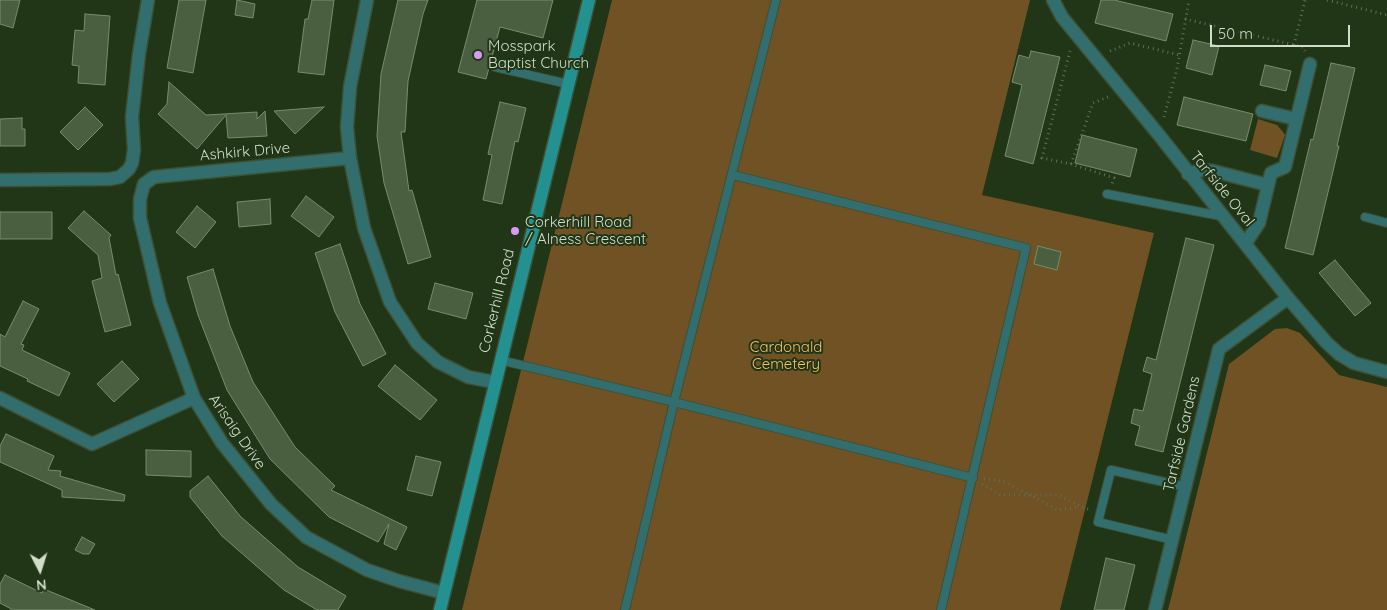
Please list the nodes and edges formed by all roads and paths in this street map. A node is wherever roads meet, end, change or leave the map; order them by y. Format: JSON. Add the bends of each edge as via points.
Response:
{"nodes":[{"id":1,"x":148,"y":0,"type":"edge"},
{"id":2,"x":367,"y":0,"type":"edge"},
{"id":3,"x":589,"y":0,"type":"edge"},
{"id":4,"x":776,"y":0,"type":"edge"},
{"id":5,"x":1053,"y":0,"type":"edge"},
{"id":6,"x":1189,"y":0,"type":"edge"},
{"id":7,"x":1305,"y":0,"type":"edge"},
{"id":8,"x":1327,"y":0,"type":"edge"},
{"id":9,"x":1387,"y":15,"type":"edge"},
{"id":10,"x":1185,"y":19,"type":"junction"},
{"id":11,"x":1077,"y":34,"type":"junction"},
{"id":12,"x":1294,"y":45,"type":"junction"},
{"id":13,"x":1179,"y":55,"type":"junction"},
{"id":14,"x":1095,"y":56,"type":"junction"},
{"id":15,"x":1310,"y":64,"type":"joint"},
{"id":16,"x":494,"y":67,"type":"dead end"},
{"id":17,"x":568,"y":84,"type":"junction"},
{"id":18,"x":1123,"y":91,"type":"junction"},
{"id":19,"x":1262,"y":111,"type":"dead end"},
{"id":20,"x":1296,"y":119,"type":"junction"},
{"id":21,"x":1159,"y":135,"type":"junction"},
{"id":22,"x":350,"y":158,"type":"junction"},
{"id":23,"x":1071,"y":164,"type":"junction"},
{"id":24,"x":129,"y":169,"type":"junction"},
{"id":25,"x":733,"y":174,"type":"junction"},
{"id":26,"x":1188,"y":174,"type":"junction"},
{"id":27,"x":0,"y":180,"type":"edge"},
{"id":28,"x":144,"y":184,"type":"junction"},
{"id":29,"x":1268,"y":185,"type":"junction"},
{"id":30,"x":1107,"y":194,"type":"joint"},
{"id":31,"x":1221,"y":216,"type":"junction"},
{"id":32,"x":1365,"y":218,"type":"dead end"},
{"id":33,"x":1387,"y":223,"type":"edge"},
{"id":34,"x":1245,"y":244,"type":"junction"},
{"id":35,"x":1288,"y":298,"type":"junction"},
{"id":36,"x":500,"y":360,"type":"junction"},
{"id":37,"x":1387,"y":372,"type":"edge"},
{"id":38,"x":494,"y":382,"type":"junction"},
{"id":39,"x":0,"y":398,"type":"edge"},
{"id":40,"x":194,"y":398,"type":"junction"},
{"id":41,"x":674,"y":402,"type":"junction"},
{"id":42,"x":973,"y":478,"type":"junction"},
{"id":43,"x":1186,"y":487,"type":"junction"},
{"id":44,"x":1030,"y":495,"type":"junction"},
{"id":45,"x":1081,"y":507,"type":"junction"},
{"id":46,"x":1101,"y":512,"type":"junction"},
{"id":47,"x":1173,"y":540,"type":"junction"},
{"id":48,"x":444,"y":593,"type":"junction"},
{"id":49,"x":440,"y":610,"type":"edge"},
{"id":50,"x":625,"y":610,"type":"edge"},
{"id":51,"x":941,"y":610,"type":"edge"},
{"id":52,"x":1156,"y":610,"type":"edge"}],
"edges":[{"from":1,"to":24,"type":"street","via":[[139,54],[132,117],[134,150]]},
{"from":2,"to":22,"type":"street","via":[[350,88],[347,127]]},
{"from":3,"to":17,"type":"street","name":"Corkerhill Road"},
{"from":4,"to":25,"type":"lane"},
{"from":5,"to":11,"type":"street","name":"Tarfside Oval"},
{"from":6,"to":10,"type":"path"},
{"from":7,"to":12,"type":"path"},
{"from":8,"to":9,"type":"path"},
{"from":10,"to":12,"type":"path"},
{"from":10,"to":13,"type":"path"},
{"from":11,"to":14,"type":"street","name":"Tarfside Oval"},
{"from":11,"to":23,"type":"path","via":[[1067,57],[1042,158]]},
{"from":12,"to":15,"type":"path","via":[[1303,47]]},
{"from":13,"to":14,"type":"path","via":[[1130,43]]},
{"from":13,"to":21,"type":"path"},
{"from":14,"to":18,"type":"street","name":"Tarfside Oval"},
{"from":15,"to":20,"type":"street"},
{"from":16,"to":17,"type":"lane"},
{"from":17,"to":36,"type":"street","name":"Corkerhill Road"},
{"from":18,"to":21,"type":"street","name":"Tarfside Oval"},
{"from":18,"to":23,"type":"path","via":[[1093,102]]},
{"from":19,"to":20,"type":"street"},
{"from":20,"to":29,"type":"street","via":[[1285,167],[1271,173]]},
{"from":21,"to":26,"type":"street","name":"Tarfside Oval"},
{"from":22,"to":28,"type":"street","name":"Ashkirk Drive","via":[[154,177]]},
{"from":22,"to":38,"type":"street","via":[[364,228],[390,302],[417,343],[438,362],[468,377]]},
{"from":23,"to":30,"type":"path","via":[[1114,178]]},
{"from":24,"to":27,"type":"street","via":[[120,177],[110,179]]},
{"from":24,"to":28,"type":"street"},
{"from":25,"to":41,"type":"lane"},
{"from":25,"to":42,"type":"lane","via":[[1026,248]]},
{"from":26,"to":29,"type":"street","via":[[1213,170]]},
{"from":26,"to":31,"type":"street","name":"Tarfside Oval"},
{"from":28,"to":40,"type":"street","name":"Arisaig Drive","via":[[140,218],[160,303]]},
{"from":29,"to":34,"type":"street","via":[[1259,223]]},
{"from":30,"to":31,"type":"lane"},
{"from":31,"to":34,"type":"street","name":"Tarfside Oval"},
{"from":32,"to":33,"type":"lane"},
{"from":34,"to":35,"type":"street","name":"Tarfside Oval"},
{"from":35,"to":37,"type":"street","name":"Tarfside Oval","via":[[1339,354],[1354,363]]},
{"from":35,"to":43,"type":"street","name":"Tarfside Gardens","via":[[1219,349]]},
{"from":36,"to":38,"type":"street","name":"Corkerhill Road"},
{"from":36,"to":41,"type":"lane"},
{"from":38,"to":48,"type":"street","name":"Corkerhill Road"},
{"from":39,"to":40,"type":"street","via":[[92,444]]},
{"from":40,"to":48,"type":"street","name":"Arisaig Drive","via":[[222,443],[251,480],[306,537],[367,570]]},
{"from":41,"to":42,"type":"lane"},
{"from":41,"to":50,"type":"lane"},
{"from":42,"to":44,"type":"path","via":[[1003,481]]},
{"from":42,"to":44,"type":"path","via":[[1000,495]]},
{"from":42,"to":51,"type":"lane"},
{"from":43,"to":46,"type":"lane","via":[[1111,470]]},
{"from":43,"to":47,"type":"street","name":"Tarfside Gardens"},
{"from":44,"to":45,"type":"path","via":[[1059,495]]},
{"from":44,"to":45,"type":"path","via":[[1058,510]]},
{"from":45,"to":46,"type":"path"},
{"from":46,"to":47,"type":"lane","via":[[1098,522]]},
{"from":47,"to":52,"type":"street","name":"Tarfside Gardens"},
{"from":48,"to":49,"type":"street","name":"Corkerhill Road"}]}
